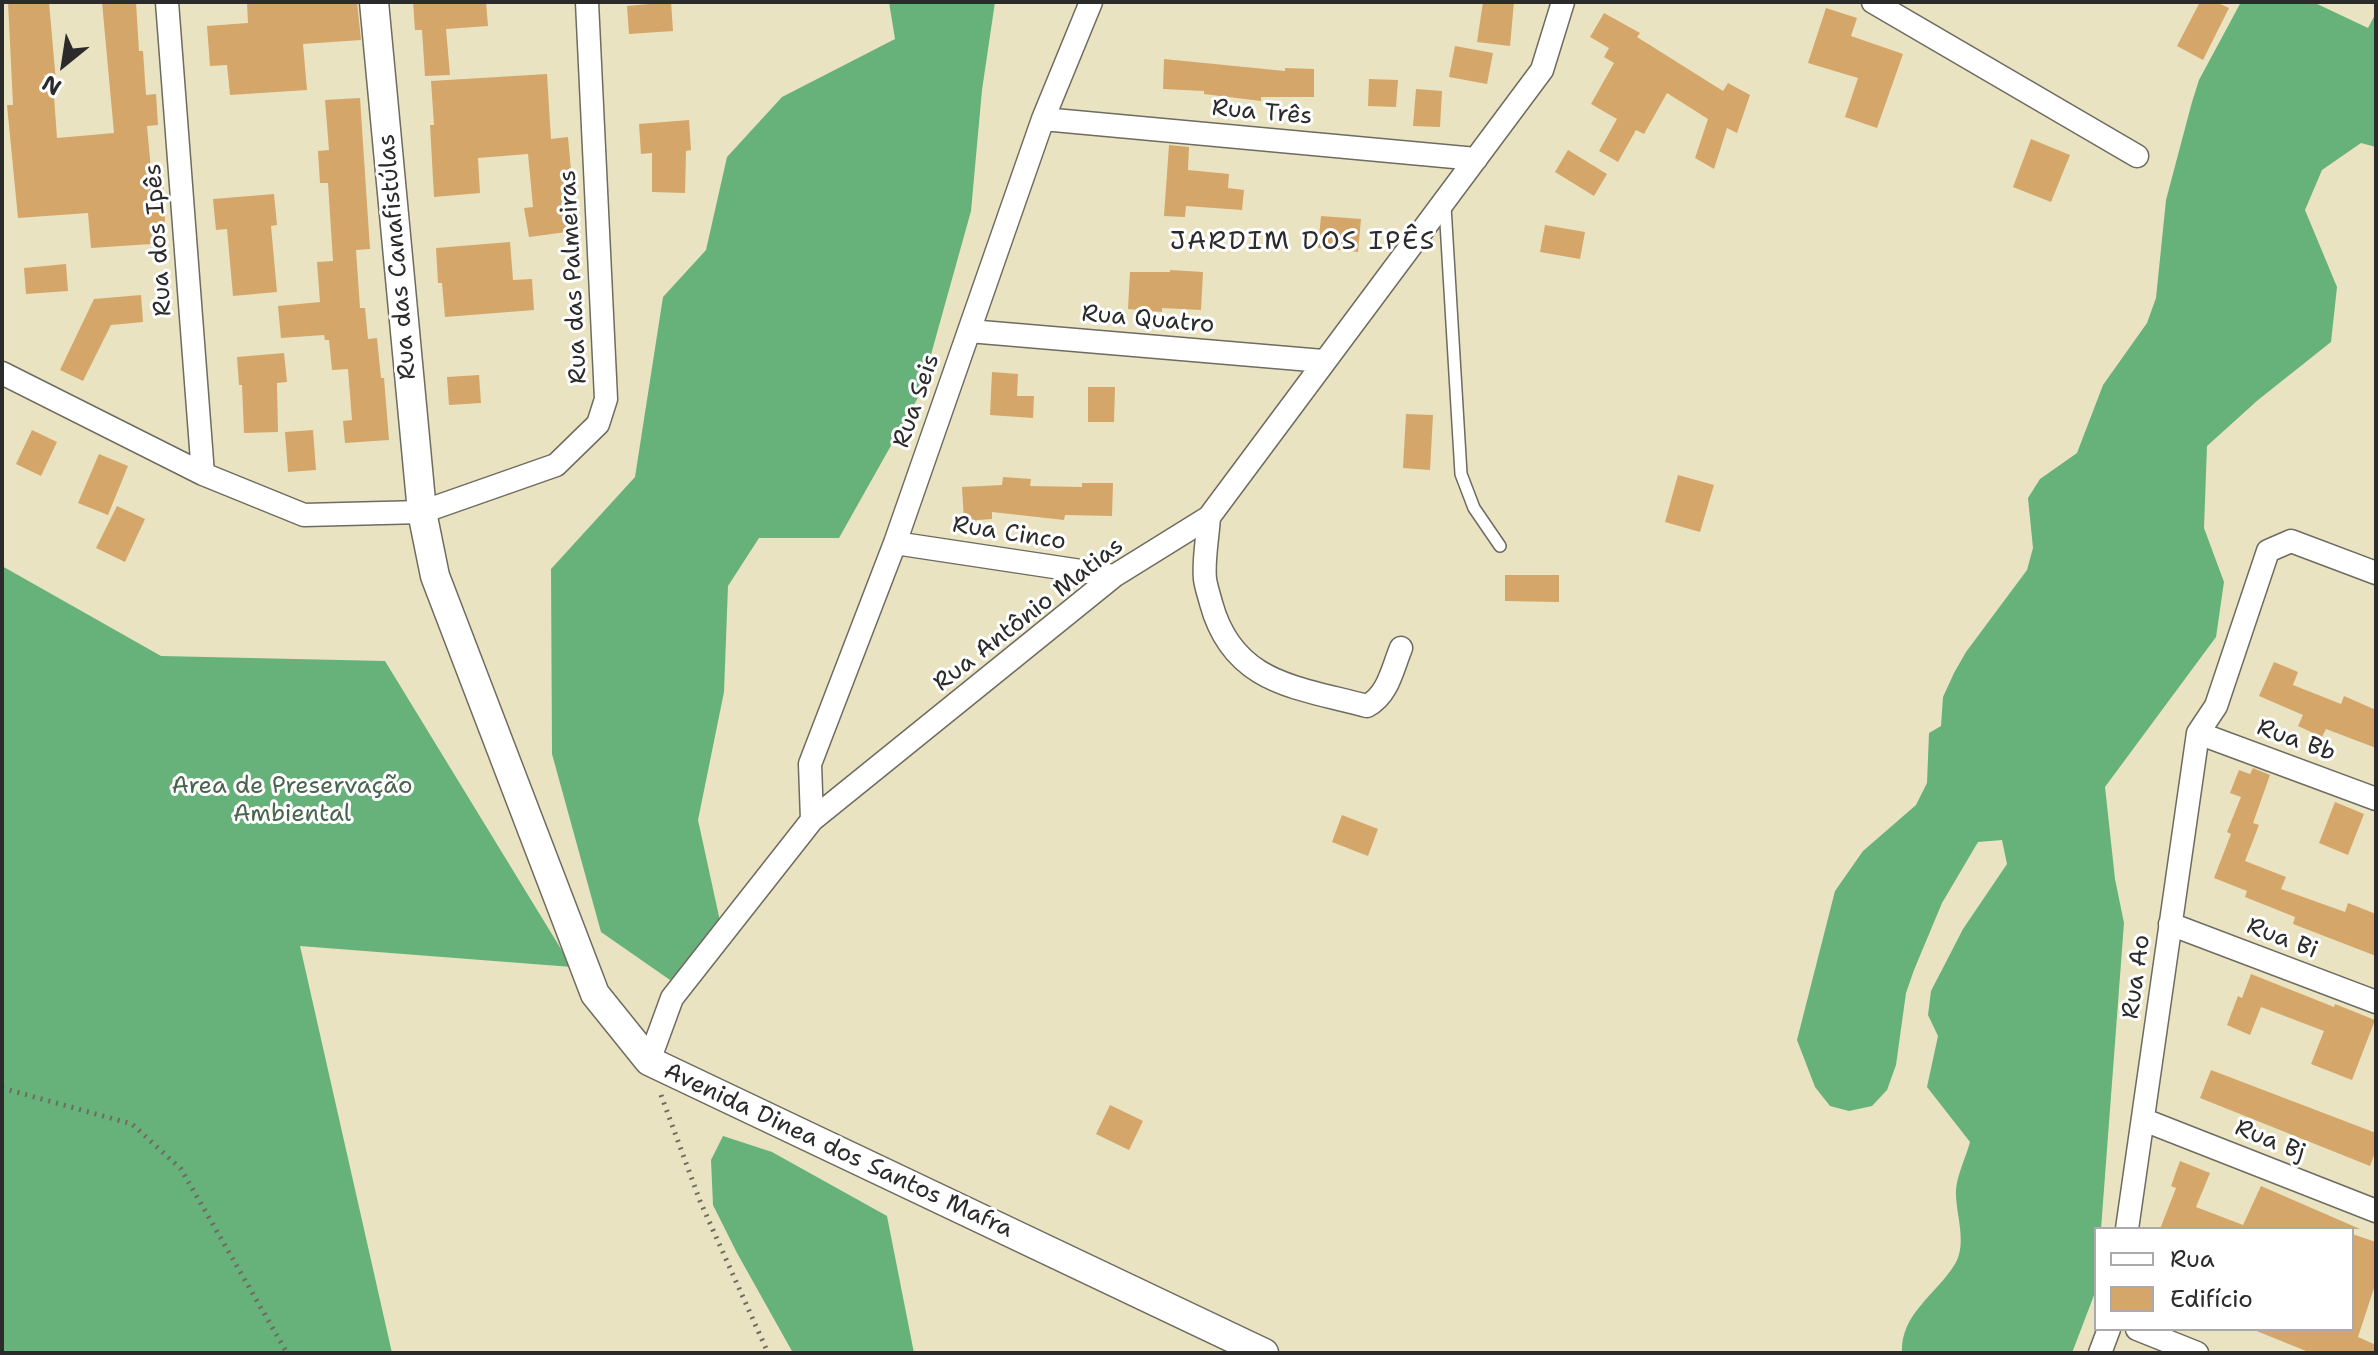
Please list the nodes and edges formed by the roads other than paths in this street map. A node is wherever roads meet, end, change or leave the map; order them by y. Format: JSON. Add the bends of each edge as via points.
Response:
{"nodes":[{"id":1,"x":167,"y":2,"type":"edge"},
{"id":2,"x":374,"y":2,"type":"edge"},
{"id":3,"x":587,"y":2,"type":"edge"},
{"id":4,"x":1091,"y":2,"type":"edge"},
{"id":5,"x":1563,"y":2,"type":"edge"},
{"id":6,"x":1873,"y":2,"type":"edge"},
{"id":7,"x":1043,"y":119,"type":"junction"},
{"id":8,"x":2137,"y":156,"type":"dead end"},
{"id":9,"x":1476,"y":159,"type":"junction"},
{"id":10,"x":1445,"y":201,"type":"junction"},
{"id":11,"x":969,"y":331,"type":"junction"},
{"id":12,"x":1323,"y":361,"type":"junction"},
{"id":13,"x":2,"y":373,"type":"edge"},
{"id":14,"x":203,"y":474,"type":"junction"},
{"id":15,"x":422,"y":512,"type":"junction"},
{"id":16,"x":1209,"y":517,"type":"junction"},
{"id":17,"x":895,"y":543,"type":"junction"},
{"id":18,"x":1500,"y":546,"type":"dead end"},
{"id":19,"x":2376,"y":573,"type":"edge"},
{"id":20,"x":1114,"y":576,"type":"junction"},
{"id":21,"x":1401,"y":648,"type":"dead end"},
{"id":22,"x":2198,"y":733,"type":"junction"},
{"id":23,"x":2376,"y":799,"type":"edge"},
{"id":24,"x":812,"y":820,"type":"junction"},
{"id":25,"x":2170,"y":924,"type":"junction"},
{"id":26,"x":2376,"y":1002,"type":"edge"},
{"id":27,"x":649,"y":1061,"type":"junction"},
{"id":28,"x":2144,"y":1120,"type":"junction"},
{"id":29,"x":2376,"y":1211,"type":"edge"},
{"id":30,"x":2127,"y":1227,"type":"edge"},
{"id":31,"x":2108,"y":1331,"type":"edge"},
{"id":32,"x":2142,"y":1331,"type":"edge"},
{"id":33,"x":1264,"y":1353,"type":"edge"},
{"id":34,"x":2100,"y":1353,"type":"edge"},
{"id":35,"x":2197,"y":1353,"type":"edge"}],
"edges":[{"from":1,"to":14,"type":"street","name":"Rua dos Ipês"},
{"from":2,"to":15,"type":"street","name":"Rua das Canafistúlas"},
{"from":3,"to":15,"type":"street","name":"Rua das Palmeiras","via":[[606,399],[598,424],[556,465]]},
{"from":4,"to":7,"type":"street","name":"Rua Seis"},
{"from":5,"to":9,"type":"street","name":"Rua Antônio Matias","via":[[1542,70]]},
{"from":6,"to":8,"type":"street"},
{"from":7,"to":9,"type":"street","name":"Rua Três"},
{"from":7,"to":11,"type":"street","name":"Rua Seis"},
{"from":9,"to":10,"type":"street","name":"Rua Antônio Matias"},
{"from":10,"to":12,"type":"street","name":"Rua Antônio Matias"},
{"from":10,"to":18,"type":"lane","via":[[1461,474],[1474,508]]},
{"from":11,"to":12,"type":"street","name":"Rua Quatro"},
{"from":11,"to":17,"type":"street","name":"Rua Seis"},
{"from":12,"to":16,"type":"street","name":"Rua Antônio Matias"},
{"from":13,"to":14,"type":"street","name":"Rua das Palmeiras"},
{"from":14,"to":15,"type":"street","name":"Rua das Palmeiras","via":[[304,515]]},
{"from":15,"to":27,"type":"street","name":"Avenida Dinea dos Santos Mafra","via":[[435,576],[595,994]]},
{"from":16,"to":20,"type":"street","name":"Rua Antônio Matias"},
{"from":16,"to":21,"type":"street","via":[[1204,578],[1214,615],[1227,643],[1251,668],[1276,681],[1367,706],[1385,689]]},
{"from":17,"to":20,"type":"street","name":"Rua Cinco"},
{"from":17,"to":24,"type":"street","name":"Rua Seis","via":[[810,764]]},
{"from":19,"to":22,"type":"street","via":[[2291,541],[2268,551],[2216,706]]},
{"from":20,"to":24,"type":"street","name":"Rua Antônio Matias"},
{"from":22,"to":23,"type":"street","name":"Rua Bb"},
{"from":22,"to":25,"type":"street","name":"Rua Ao"},
{"from":24,"to":27,"type":"street","name":"Rua Antônio Matias","via":[[672,998]]},
{"from":25,"to":26,"type":"street","name":"Rua Bi"},
{"from":25,"to":28,"type":"street","name":"Rua Ao"},
{"from":27,"to":33,"type":"street","name":"Avenida Dinea dos Santos Mafra"},
{"from":28,"to":29,"type":"street","name":"Rua Bj"},
{"from":28,"to":30,"type":"street","name":"Rua Ao"},
{"from":31,"to":34,"type":"street"},
{"from":32,"to":35,"type":"street"}]}
